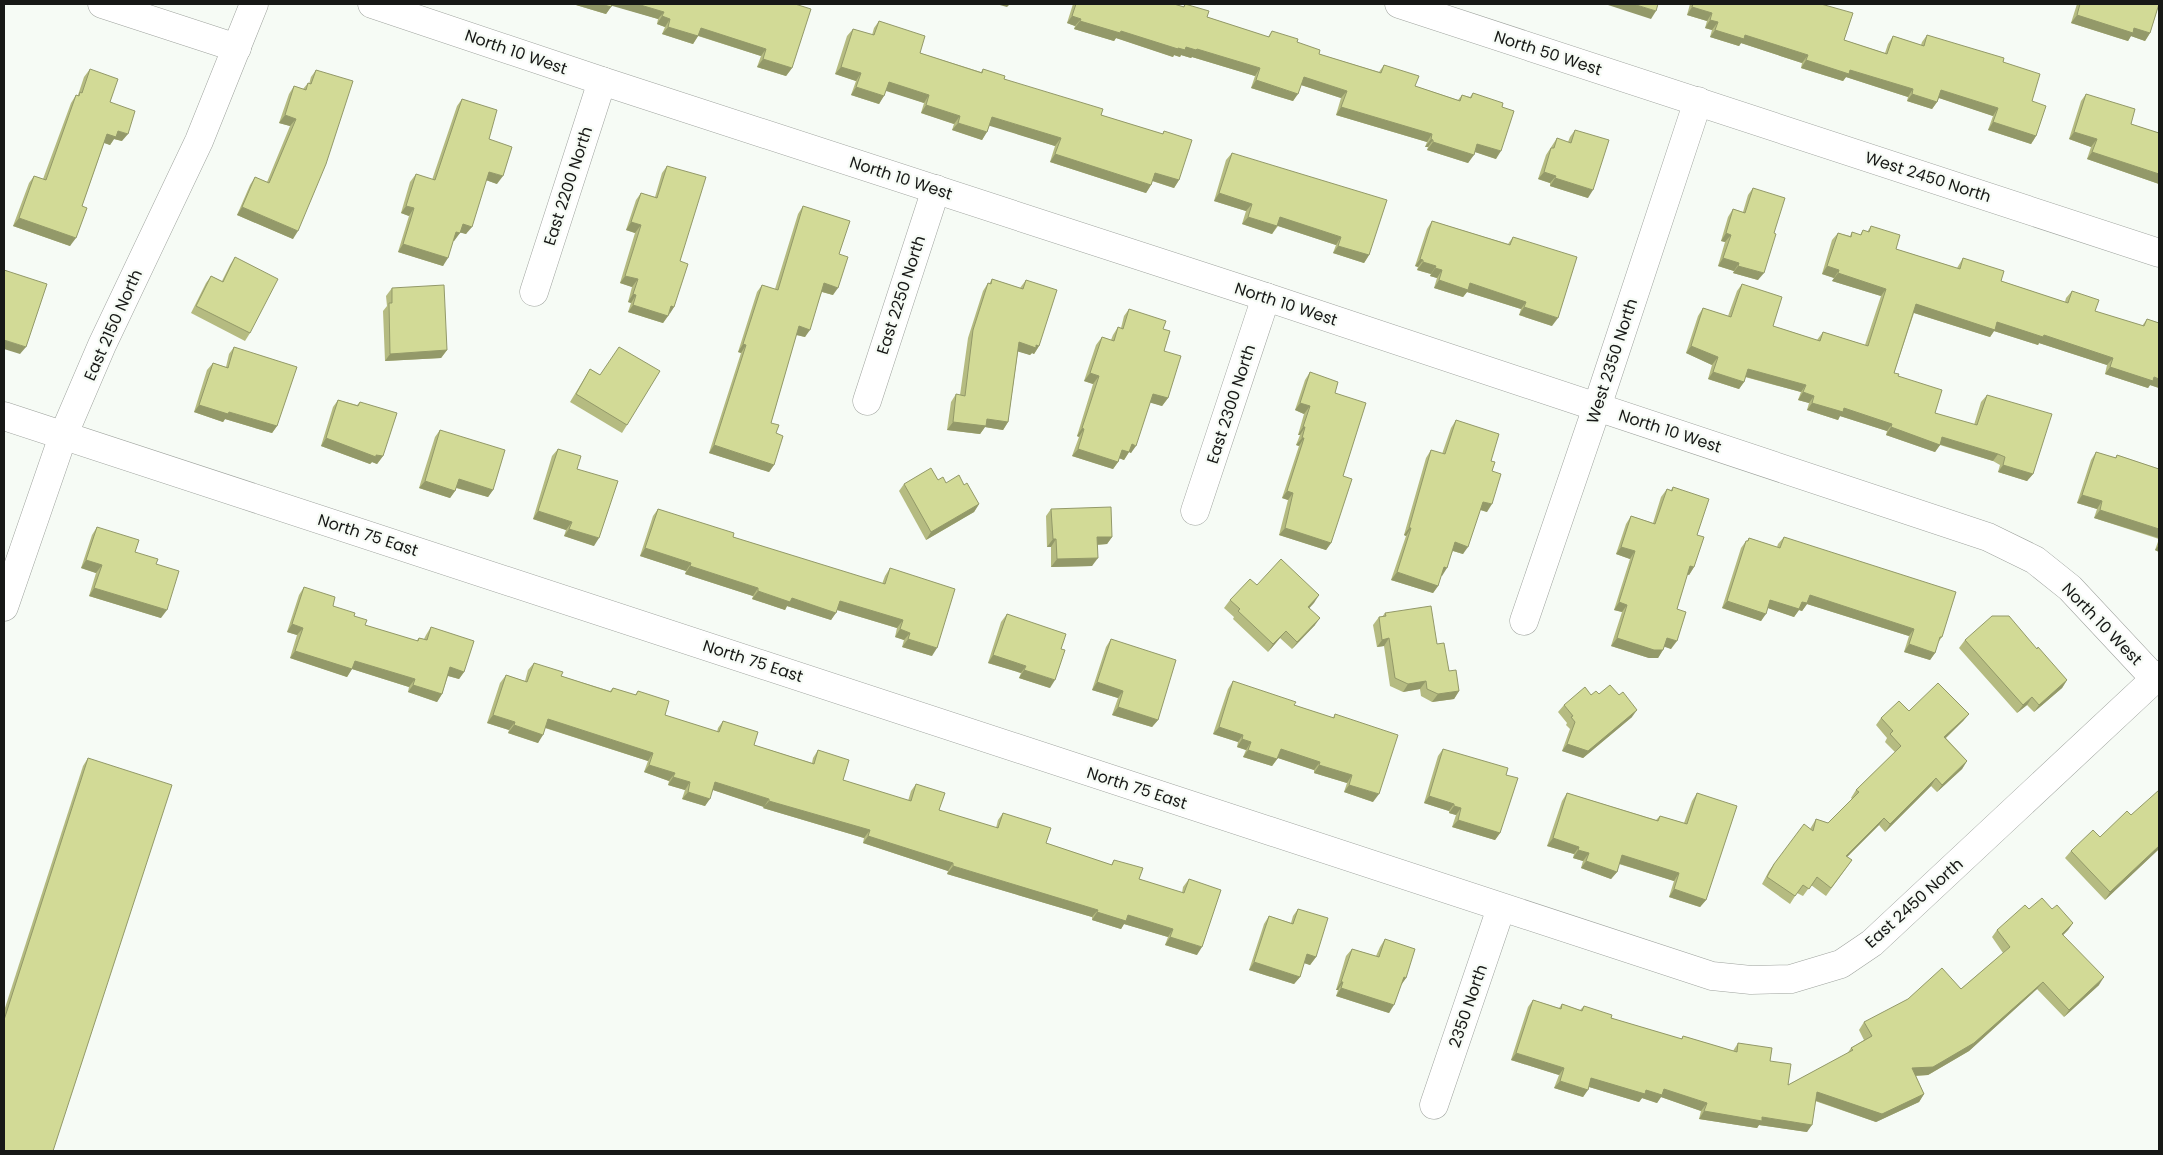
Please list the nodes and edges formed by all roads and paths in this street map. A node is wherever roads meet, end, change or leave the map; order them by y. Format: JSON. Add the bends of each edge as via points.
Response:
{"nodes":[{"id":1,"x":102,"y":4,"type":"edge"},
{"id":2,"x":254,"y":4,"type":"edge"},
{"id":3,"x":372,"y":4,"type":"edge"},
{"id":4,"x":1399,"y":4,"type":"edge"},
{"id":5,"x":237,"y":48,"type":"junction"},
{"id":6,"x":602,"y":81,"type":"junction"},
{"id":7,"x":1698,"y":102,"type":"junction"},
{"id":8,"x":936,"y":189,"type":"junction"},
{"id":9,"x":2159,"y":253,"type":"edge"},
{"id":10,"x":534,"y":292,"type":"dead end"},
{"id":11,"x":1266,"y":297,"type":"junction"},
{"id":12,"x":867,"y":401,"type":"dead end"},
{"id":13,"x":1598,"y":407,"type":"junction"},
{"id":14,"x":4,"y":416,"type":"edge"},
{"id":15,"x":64,"y":436,"type":"junction"},
{"id":16,"x":1195,"y":511,"type":"dead end"},
{"id":17,"x":4,"y":607,"type":"edge"},
{"id":18,"x":1524,"y":620,"type":"dead end"},
{"id":19,"x":2157,"y":677,"type":"edge"},
{"id":20,"x":1501,"y":908,"type":"junction"},
{"id":21,"x":1434,"y":1105,"type":"dead end"}],
"edges":[{"from":1,"to":5,"type":"street"},
{"from":2,"to":5,"type":"street","name":"East 2150 North"},
{"from":3,"to":6,"type":"street","name":"North 10 West"},
{"from":4,"to":7,"type":"street","name":"North 50 West"},
{"from":5,"to":15,"type":"street","name":"East 2150 North","via":[[199,141],[102,344]]},
{"from":6,"to":8,"type":"street","name":"North 10 West"},
{"from":6,"to":10,"type":"street","name":"East 2200 North"},
{"from":7,"to":9,"type":"street","name":"West 2450 North"},
{"from":7,"to":13,"type":"street","name":"West 2350 North"},
{"from":8,"to":11,"type":"street","name":"North 10 West"},
{"from":8,"to":12,"type":"street","name":"East 2250 North"},
{"from":11,"to":13,"type":"street","name":"North 10 West"},
{"from":11,"to":16,"type":"street","name":"East 2300 North"},
{"from":13,"to":18,"type":"street","name":"West 2350 North"},
{"from":13,"to":19,"type":"street","name":"North 10 West","via":[[1988,537],[2035,560],[2070,588]]},
{"from":14,"to":15,"type":"street","name":"North 75 East"},
{"from":15,"to":17,"type":"street","name":"East 2150 North"},
{"from":15,"to":20,"type":"street","name":"North 75 East"},
{"from":19,"to":20,"type":"street","name":"East 2450 North","via":[[1872,943],[1841,964],[1791,979],[1751,980],[1712,976]]},
{"from":20,"to":21,"type":"street","name":"2350 North"}]}
